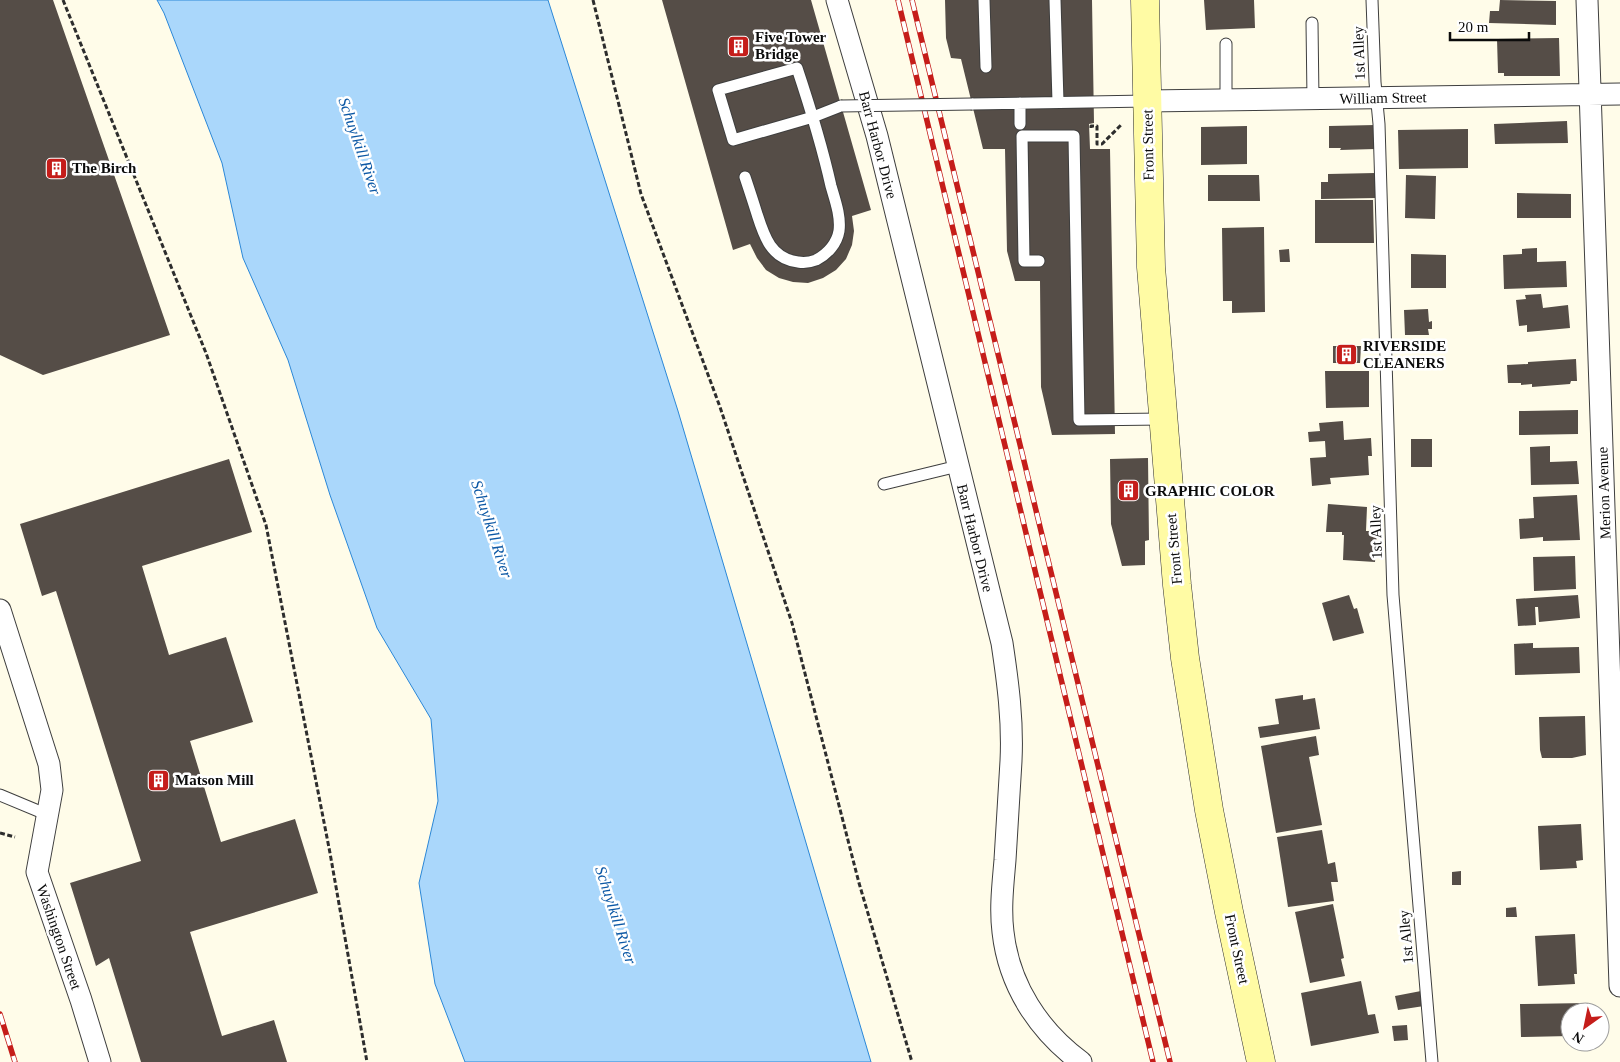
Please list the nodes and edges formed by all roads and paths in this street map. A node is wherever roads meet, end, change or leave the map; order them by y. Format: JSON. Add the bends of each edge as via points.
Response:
{"nodes":[{"id":1,"x":63,"y":0,"type":"edge"},
{"id":2,"x":594,"y":0,"type":"edge"},
{"id":3,"x":837,"y":0,"type":"edge"},
{"id":4,"x":984,"y":0,"type":"edge"},
{"id":5,"x":1055,"y":0,"type":"edge"},
{"id":6,"x":1145,"y":0,"type":"edge"},
{"id":7,"x":1372,"y":0,"type":"edge"},
{"id":8,"x":1587,"y":0,"type":"edge"},
{"id":9,"x":1312,"y":23,"type":"dead end"},
{"id":10,"x":1226,"y":44,"type":"dead end"},
{"id":11,"x":986,"y":67,"type":"dead end"},
{"id":12,"x":1620,"y":94,"type":"edge"},
{"id":13,"x":1590,"y":95,"type":"junction"},
{"id":14,"x":1313,"y":98,"type":"junction"},
{"id":15,"x":1376,"y":98,"type":"junction"},
{"id":16,"x":1226,"y":99,"type":"junction"},
{"id":17,"x":1147,"y":101,"type":"junction"},
{"id":18,"x":1058,"y":102,"type":"junction"},
{"id":19,"x":1020,"y":103,"type":"junction"},
{"id":20,"x":813,"y":117,"type":"junction"},
{"id":21,"x":1020,"y":124,"type":"dead end"},
{"id":22,"x":745,"y":177,"type":"dead end"},
{"id":23,"x":1039,"y":261,"type":"dead end"},
{"id":24,"x":1163,"y":419,"type":"junction"},
{"id":25,"x":958,"y":466,"type":"junction"},
{"id":26,"x":884,"y":484,"type":"dead end"},
{"id":27,"x":0,"y":610,"type":"edge"},
{"id":28,"x":0,"y":795,"type":"edge"},
{"id":29,"x":48,"y":815,"type":"junction"},
{"id":30,"x":0,"y":832,"type":"edge"},
{"id":31,"x":15,"y":837,"type":"dead end"},
{"id":32,"x":1620,"y":986,"type":"edge"},
{"id":33,"x":100,"y":1062,"type":"edge"},
{"id":34,"x":367,"y":1062,"type":"edge"},
{"id":35,"x":912,"y":1062,"type":"edge"},
{"id":36,"x":1081,"y":1062,"type":"edge"},
{"id":37,"x":1261,"y":1062,"type":"edge"},
{"id":38,"x":1432,"y":1062,"type":"edge"}],
"edges":[{"from":1,"to":34,"type":"path","via":[[206,353],[266,525]]},
{"from":2,"to":35,"type":"path","via":[[640,194],[720,407],[792,623],[858,883]]},
{"from":3,"to":25,"type":"street","name":"Barr Harbor Drive","via":[[877,136]]},
{"from":4,"to":11,"type":"lane"},
{"from":5,"to":18,"type":"lane"},
{"from":6,"to":17,"type":"main road","name":"Front Street"},
{"from":7,"to":15,"type":"lane","name":"1st Alley"},
{"from":8,"to":13,"type":"street","name":"Merion Avenue"},
{"from":9,"to":14,"type":"lane"},
{"from":10,"to":16,"type":"lane"},
{"from":12,"to":13,"type":"street","name":"William Street"},
{"from":13,"to":15,"type":"street","name":"William Street"},
{"from":13,"to":32,"type":"street","name":"Merion Avenue"},
{"from":14,"to":15,"type":"street","name":"William Street"},
{"from":14,"to":16,"type":"street","name":"William Street"},
{"from":15,"to":38,"type":"lane","name":"1st Alley","via":[[1393,595]]},
{"from":16,"to":17,"type":"street","name":"William Street"},
{"from":17,"to":18,"type":"lane"},
{"from":17,"to":24,"type":"main road","name":"Front Street","via":[[1151,267]]},
{"from":18,"to":19,"type":"lane"},
{"from":19,"to":20,"type":"lane","bridge":true,"via":[[842,106]]},
{"from":19,"to":21,"type":"lane"},
{"from":20,"to":20,"type":"lane","via":[[797,68],[718,90],[733,140]]},
{"from":20,"to":22,"type":"lane","via":[[840,220],[839,233],[826,254],[802,263],[778,256],[769,247]]},
{"from":23,"to":24,"type":"lane","via":[[1024,261],[1022,136],[1074,136],[1079,420]]},
{"from":24,"to":37,"type":"main road","name":"Front Street","via":[[1185,658],[1209,810]]},
{"from":25,"to":26,"type":"lane"},
{"from":25,"to":36,"type":"street","name":"Barr Harbor Drive","via":[[1002,644],[1011,720],[1003,933],[1015,980],[1038,1021]]},
{"from":27,"to":29,"type":"street","name":"Washington Street","via":[[49,764],[52,790]]},
{"from":28,"to":29,"type":"lane"},
{"from":29,"to":33,"type":"street","name":"Washington Street","via":[[37,872]]},
{"from":30,"to":31,"type":"path"}]}
